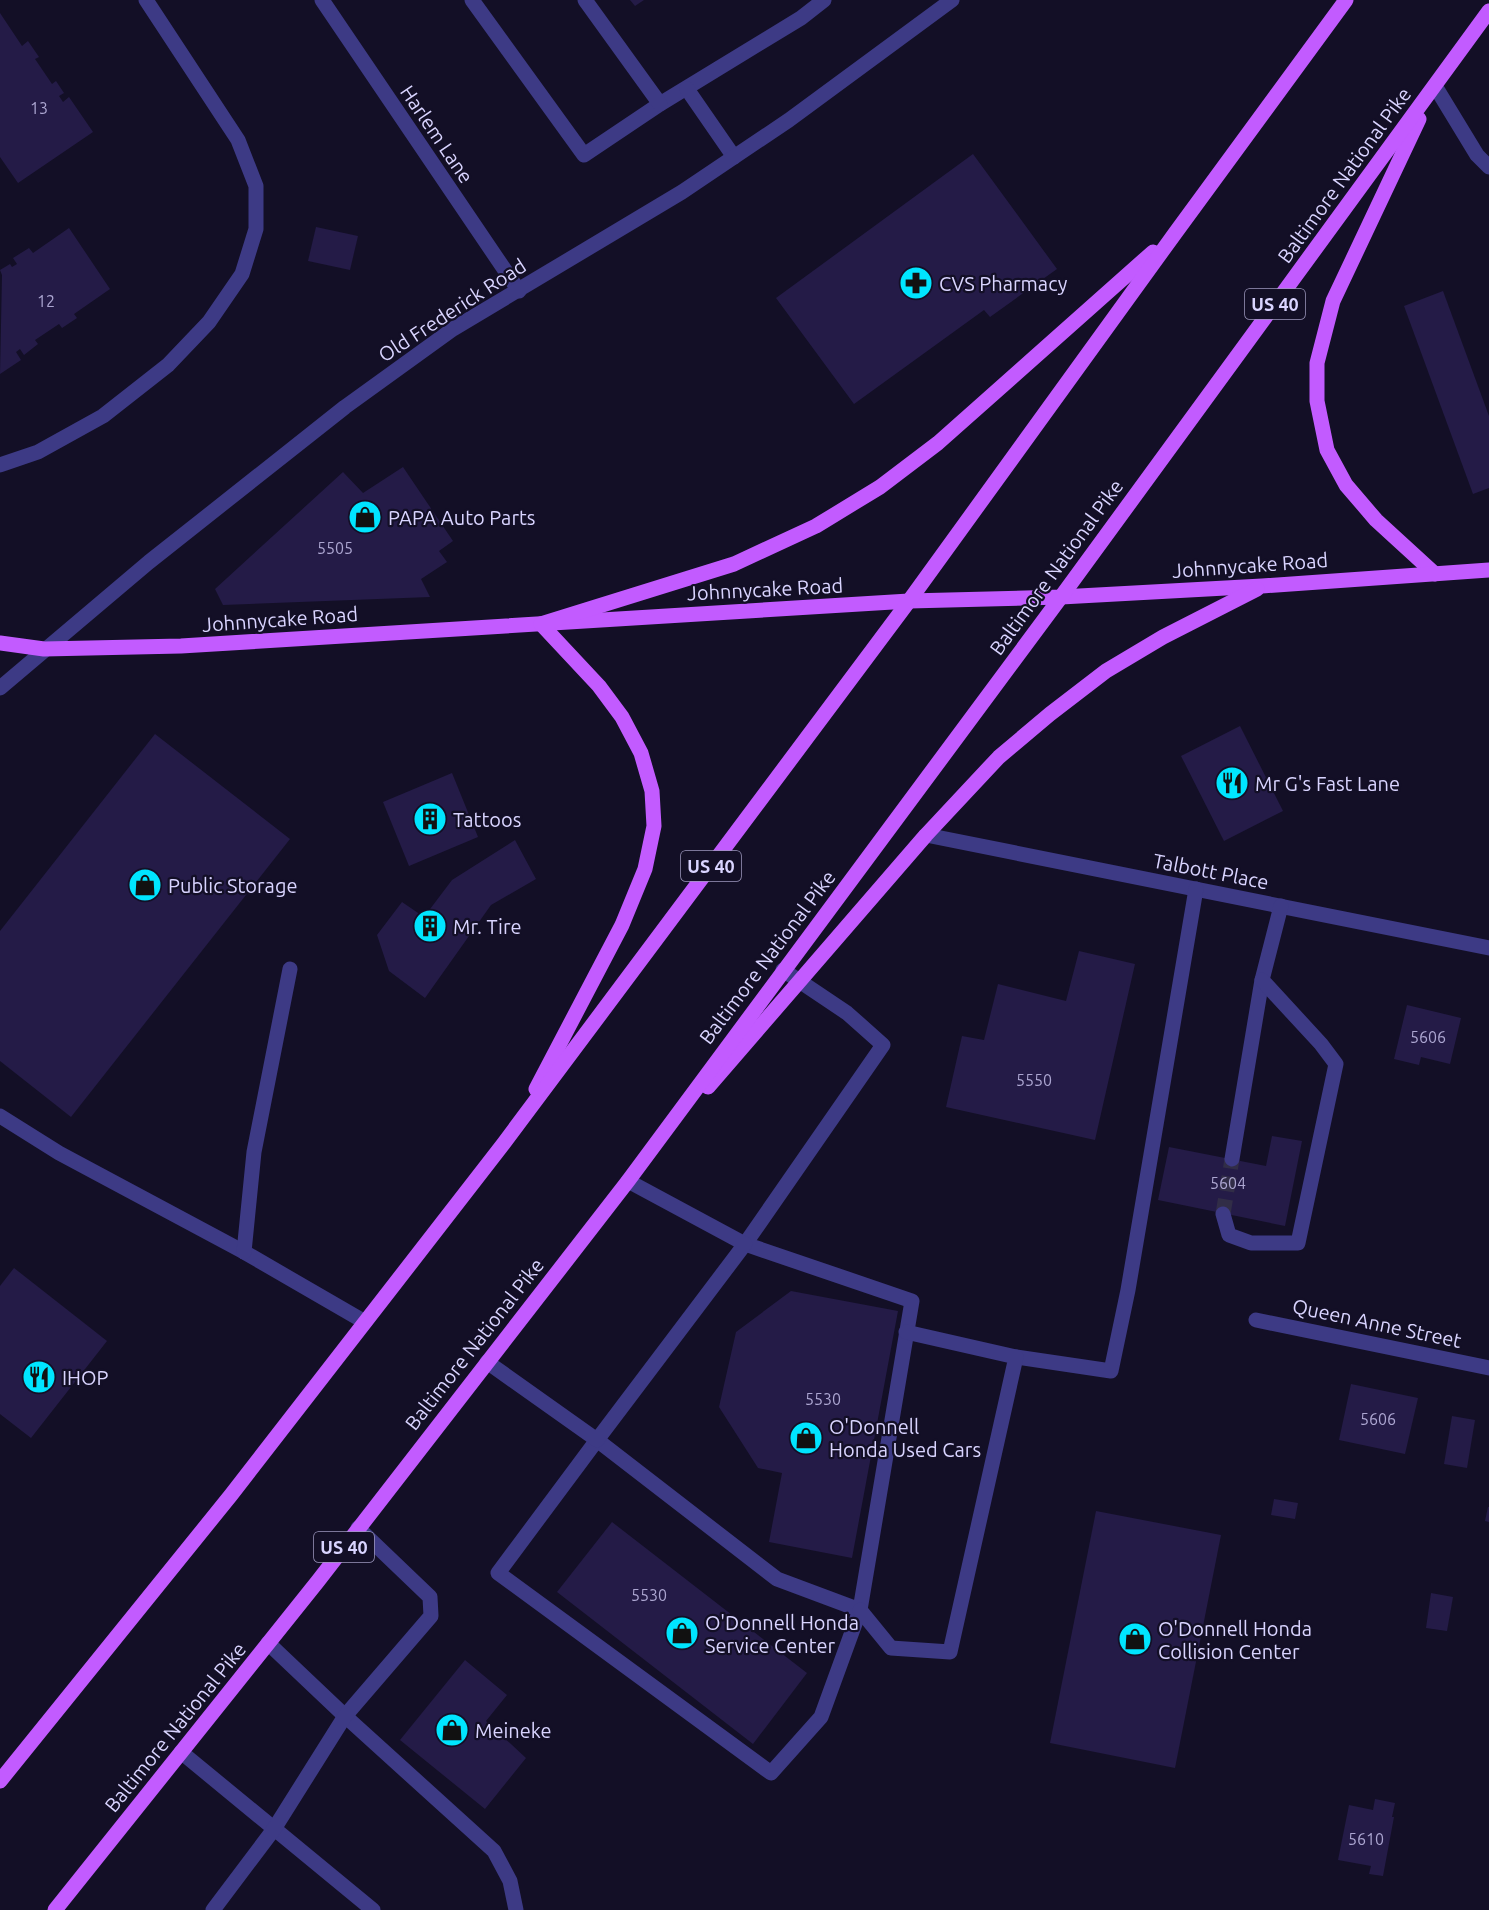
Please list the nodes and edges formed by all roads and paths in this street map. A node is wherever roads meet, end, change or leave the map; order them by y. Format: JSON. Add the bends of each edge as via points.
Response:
{"nodes":[{"id":1,"x":146,"y":0,"type":"edge"},
{"id":2,"x":322,"y":0,"type":"edge"},
{"id":3,"x":472,"y":0,"type":"edge"},
{"id":4,"x":585,"y":0,"type":"edge"},
{"id":5,"x":824,"y":0,"type":"edge"},
{"id":6,"x":952,"y":0,"type":"edge"},
{"id":7,"x":1346,"y":0,"type":"edge"},
{"id":8,"x":1484,"y":0,"type":"edge"},
{"id":9,"x":1489,"y":11,"type":"edge"},
{"id":10,"x":1475,"y":31,"type":"junction"},
{"id":11,"x":1435,"y":86,"type":"junction"},
{"id":12,"x":687,"y":89,"type":"junction"},
{"id":13,"x":660,"y":104,"type":"junction"},
{"id":14,"x":734,"y":157,"type":"junction"},
{"id":15,"x":1489,"y":167,"type":"edge"},
{"id":16,"x":1176,"y":232,"type":"junction"},
{"id":17,"x":519,"y":291,"type":"junction"},
{"id":18,"x":0,"y":465,"type":"edge"},
{"id":19,"x":1489,"y":570,"type":"edge"},
{"id":20,"x":1435,"y":574,"type":"junction"},
{"id":21,"x":1262,"y":586,"type":"junction"},
{"id":22,"x":1061,"y":597,"type":"junction"},
{"id":23,"x":909,"y":602,"type":"junction"},
{"id":24,"x":541,"y":624,"type":"junction"},
{"id":25,"x":0,"y":643,"type":"edge"},
{"id":26,"x":44,"y":649,"type":"junction"},
{"id":27,"x":0,"y":688,"type":"edge"},
{"id":28,"x":926,"y":836,"type":"junction"},
{"id":29,"x":1196,"y":889,"type":"junction"},
{"id":30,"x":1281,"y":906,"type":"junction"},
{"id":31,"x":1489,"y":948,"type":"edge"},
{"id":32,"x":290,"y":969,"type":"dead end"},
{"id":33,"x":783,"y":970,"type":"junction"},
{"id":34,"x":1262,"y":980,"type":"junction"},
{"id":35,"x":799,"y":981,"type":"junction"},
{"id":36,"x":0,"y":1116,"type":"edge"},
{"id":37,"x":513,"y":1131,"type":"junction"},
{"id":38,"x":1232,"y":1160,"type":"tunnel mouth"},
{"id":39,"x":628,"y":1181,"type":"junction"},
{"id":40,"x":1223,"y":1214,"type":"tunnel mouth"},
{"id":41,"x":745,"y":1244,"type":"junction"},
{"id":42,"x":244,"y":1252,"type":"junction"},
{"id":43,"x":1256,"y":1320,"type":"dead end"},
{"id":44,"x":365,"y":1322,"type":"junction"},
{"id":45,"x":906,"y":1332,"type":"junction"},
{"id":46,"x":1016,"y":1357,"type":"junction"},
{"id":47,"x":487,"y":1362,"type":"junction"},
{"id":48,"x":1489,"y":1368,"type":"edge"},
{"id":49,"x":597,"y":1440,"type":"junction"},
{"id":50,"x":358,"y":1528,"type":"junction"},
{"id":51,"x":860,"y":1610,"type":"junction"},
{"id":52,"x":268,"y":1643,"type":"junction"},
{"id":53,"x":345,"y":1716,"type":"junction"},
{"id":54,"x":181,"y":1752,"type":"junction"},
{"id":55,"x":0,"y":1781,"type":"edge"},
{"id":56,"x":274,"y":1829,"type":"junction"},
{"id":57,"x":56,"y":1910,"type":"edge"},
{"id":58,"x":213,"y":1910,"type":"edge"},
{"id":59,"x":373,"y":1910,"type":"edge"},
{"id":60,"x":516,"y":1910,"type":"edge"}],
"edges":[{"from":1,"to":18,"type":"street","via":[[238,140],[256,186],[256,229],[242,274],[209,322],[176,357],[103,416],[38,452]]},
{"from":2,"to":17,"type":"street","name":"Harlem Lane"},
{"from":3,"to":13,"type":"street","via":[[584,155]]},
{"from":4,"to":13,"type":"street"},
{"from":5,"to":12,"type":"street"},
{"from":6,"to":14,"type":"street","name":"Old Frederick Road"},
{"from":7,"to":16,"type":"main road","number":"US 40"},
{"from":8,"to":10,"type":"main road"},
{"from":9,"to":10,"type":"main road","name":"Baltimore National Pike","number":"US 40"},
{"from":10,"to":11,"type":"main road","name":"Baltimore National Pike","number":"US 40"},
{"from":11,"to":15,"type":"street"},
{"from":11,"to":20,"type":"main road","via":[[1333,302],[1317,363],[1317,401],[1327,450],[1346,484],[1376,520]]},
{"from":11,"to":22,"type":"main road","name":"Baltimore National Pike","number":"US 40"},
{"from":12,"to":13,"type":"street"},
{"from":12,"to":14,"type":"street"},
{"from":14,"to":17,"type":"street","name":"Old Frederick Road"},
{"from":16,"to":23,"type":"main road","number":"US 40"},
{"from":16,"to":24,"type":"main road","via":[[938,443],[880,487],[816,526],[734,564]]},
{"from":17,"to":26,"type":"street","name":"Old Frederick Road","via":[[453,329],[345,407]]},
{"from":19,"to":20,"type":"main road","name":"Johnnycake Road"},
{"from":20,"to":21,"type":"main road","name":"Johnnycake Road"},
{"from":21,"to":22,"type":"main road","name":"Johnnycake Road"},
{"from":21,"to":28,"type":"main road","via":[[1163,637],[1102,674],[999,757]]},
{"from":22,"to":23,"type":"main road","name":"Johnnycake Road"},
{"from":22,"to":33,"type":"main road","name":"Baltimore National Pike","number":"US 40"},
{"from":23,"to":24,"type":"main road","name":"Johnnycake Road"},
{"from":23,"to":37,"type":"main road","number":"US 40"},
{"from":24,"to":26,"type":"main road","name":"Johnnycake Road","via":[[181,646]]},
{"from":24,"to":37,"type":"main road","via":[[599,686],[622,717],[641,753],[652,791],[654,826],[645,869],[622,925]]},
{"from":25,"to":26,"type":"main road","name":"Johnnycake Road"},
{"from":26,"to":27,"type":"street","name":"Old Frederick Road"},
{"from":28,"to":29,"type":"street","name":"Talbott Place"},
{"from":28,"to":35,"type":"main road"},
{"from":29,"to":30,"type":"street","name":"Talbott Place"},
{"from":29,"to":46,"type":"street","via":[[1111,1371]]},
{"from":30,"to":31,"type":"street","name":"Talbott Place"},
{"from":30,"to":34,"type":"street"},
{"from":32,"to":42,"type":"street","via":[[254,1152]]},
{"from":33,"to":35,"type":"street"},
{"from":33,"to":39,"type":"main road","name":"Baltimore National Pike","number":"US 40"},
{"from":34,"to":38,"type":"street"},
{"from":34,"to":40,"type":"street","via":[[1336,1064],[1298,1243],[1251,1243],[1229,1235]]},
{"from":35,"to":39,"type":"main road"},
{"from":35,"to":41,"type":"street","via":[[847,1013],[883,1045]]},
{"from":36,"to":42,"type":"street","via":[[59,1153]]},
{"from":37,"to":44,"type":"main road","number":"US 40"},
{"from":39,"to":41,"type":"street"},
{"from":39,"to":47,"type":"main road","name":"Baltimore National Pike","number":"US 40"},
{"from":41,"to":45,"type":"street","via":[[912,1300]]},
{"from":41,"to":49,"type":"street"},
{"from":42,"to":44,"type":"street"},
{"from":43,"to":48,"type":"street","name":"Queen Anne Street"},
{"from":44,"to":55,"type":"main road","number":"US 40"},
{"from":45,"to":46,"type":"street"},
{"from":45,"to":51,"type":"street"},
{"from":46,"to":51,"type":"street","via":[[950,1652],[891,1648]]},
{"from":47,"to":49,"type":"street"},
{"from":47,"to":50,"type":"main road","name":"Baltimore National Pike","number":"US 40"},
{"from":49,"to":51,"type":"street","via":[[777,1579]]},
{"from":49,"to":51,"type":"street","via":[[498,1573],[771,1773],[821,1717]]},
{"from":50,"to":52,"type":"main road","name":"Baltimore National Pike","number":"US 40"},
{"from":50,"to":53,"type":"street","via":[[430,1597],[431,1616]]},
{"from":52,"to":53,"type":"street"},
{"from":52,"to":54,"type":"main road","name":"Baltimore National Pike","number":"US 40"},
{"from":53,"to":56,"type":"street"},
{"from":53,"to":60,"type":"street","via":[[494,1851],[510,1881]]},
{"from":54,"to":56,"type":"street"},
{"from":54,"to":57,"type":"main road","name":"Baltimore National Pike","number":"US 40"},
{"from":56,"to":58,"type":"street"},
{"from":56,"to":59,"type":"street"}]}
